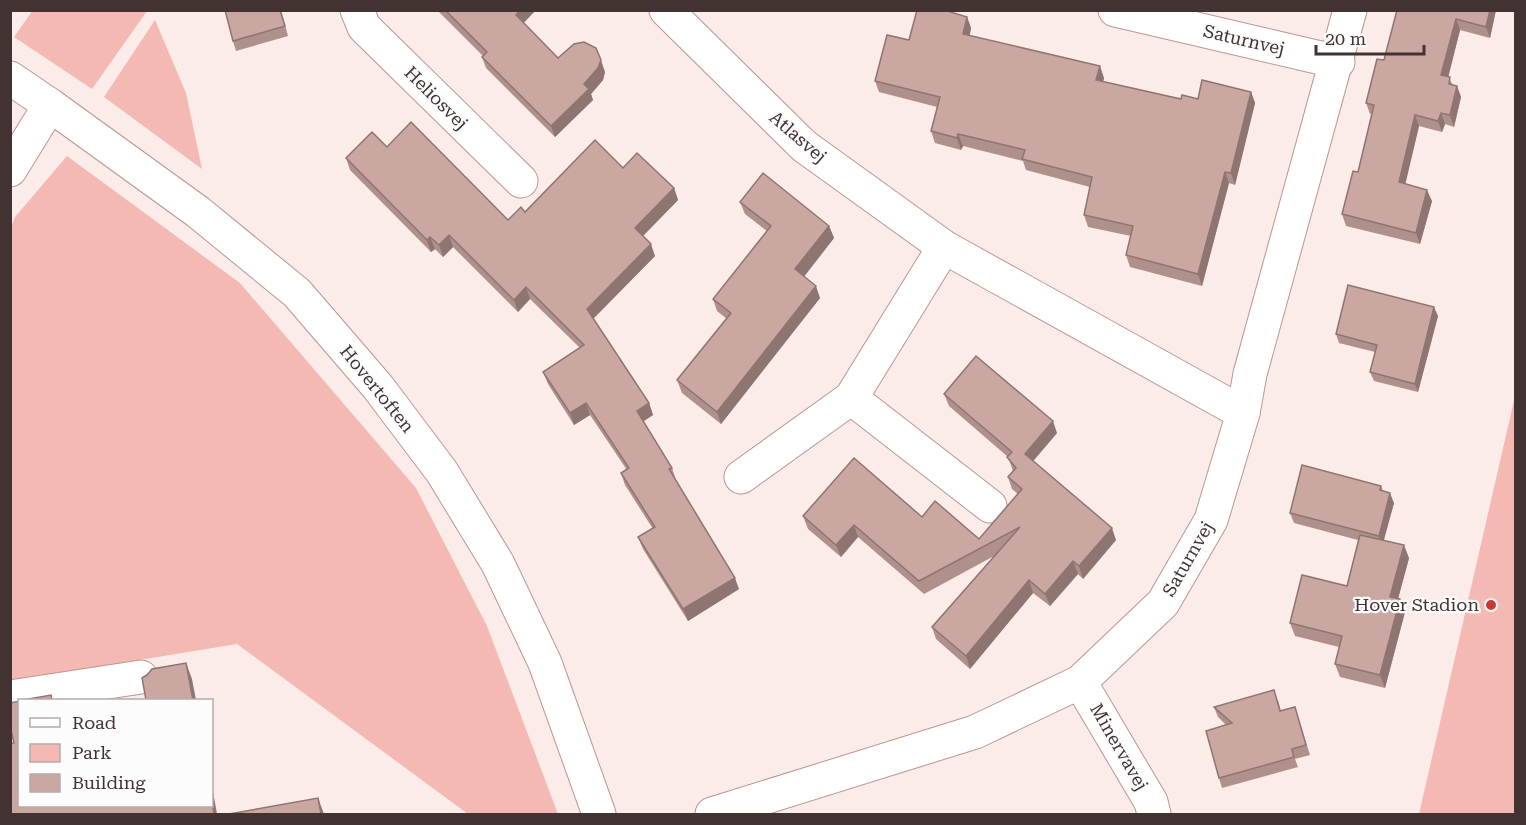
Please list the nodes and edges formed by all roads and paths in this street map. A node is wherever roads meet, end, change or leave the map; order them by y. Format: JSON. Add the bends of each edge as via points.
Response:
{"nodes":[{"id":1,"x":357,"y":10,"type":"edge"},
{"id":2,"x":666,"y":10,"type":"edge"},
{"id":3,"x":1115,"y":10,"type":"edge"},
{"id":4,"x":1350,"y":10,"type":"edge"},
{"id":5,"x":1338,"y":62,"type":"junction"},
{"id":6,"x":10,"y":78,"type":"edge"},
{"id":7,"x":50,"y":105,"type":"junction"},
{"id":8,"x":10,"y":170,"type":"edge"},
{"id":9,"x":521,"y":181,"type":"dead end"},
{"id":10,"x":944,"y":248,"type":"junction"},
{"id":11,"x":851,"y":398,"type":"junction"},
{"id":12,"x":1243,"y":413,"type":"junction"},
{"id":13,"x":741,"y":477,"type":"dead end"},
{"id":14,"x":990,"y":506,"type":"dead end"},
{"id":15,"x":141,"y":677,"type":"edge"},
{"id":16,"x":1080,"y":681,"type":"junction"},
{"id":17,"x":10,"y":697,"type":"edge"},
{"id":18,"x":599,"y":814,"type":"edge"},
{"id":19,"x":712,"y":814,"type":"edge"},
{"id":20,"x":1154,"y":814,"type":"edge"}],
"edges":[{"from":1,"to":9,"type":"street","name":"Heliosvej","via":[[364,27]]},
{"from":2,"to":10,"type":"street","name":"Atlasvej","via":[[804,146]]},
{"from":3,"to":5,"type":"street","name":"Saturnvej"},
{"from":4,"to":5,"type":"street","name":"Saturnvej"},
{"from":5,"to":12,"type":"street","name":"Saturnvej","via":[[1250,374]]},
{"from":6,"to":7,"type":"street","name":"Hovertoften"},
{"from":7,"to":8,"type":"street"},
{"from":7,"to":18,"type":"street","name":"Hovertoften","via":[[198,212],[297,293],[385,397],[442,472],[498,564],[545,663]]},
{"from":10,"to":11,"type":"street"},
{"from":10,"to":12,"type":"street","name":"Atlasvej"},
{"from":11,"to":13,"type":"street"},
{"from":11,"to":14,"type":"street"},
{"from":12,"to":16,"type":"street","name":"Saturnvej","via":[[1211,520],[1163,603]]},
{"from":15,"to":17,"type":"street"},
{"from":16,"to":19,"type":"street","name":"Saturnvej","via":[[975,732]]},
{"from":16,"to":20,"type":"street","name":"Minervavej","via":[[1151,801]]}]}
